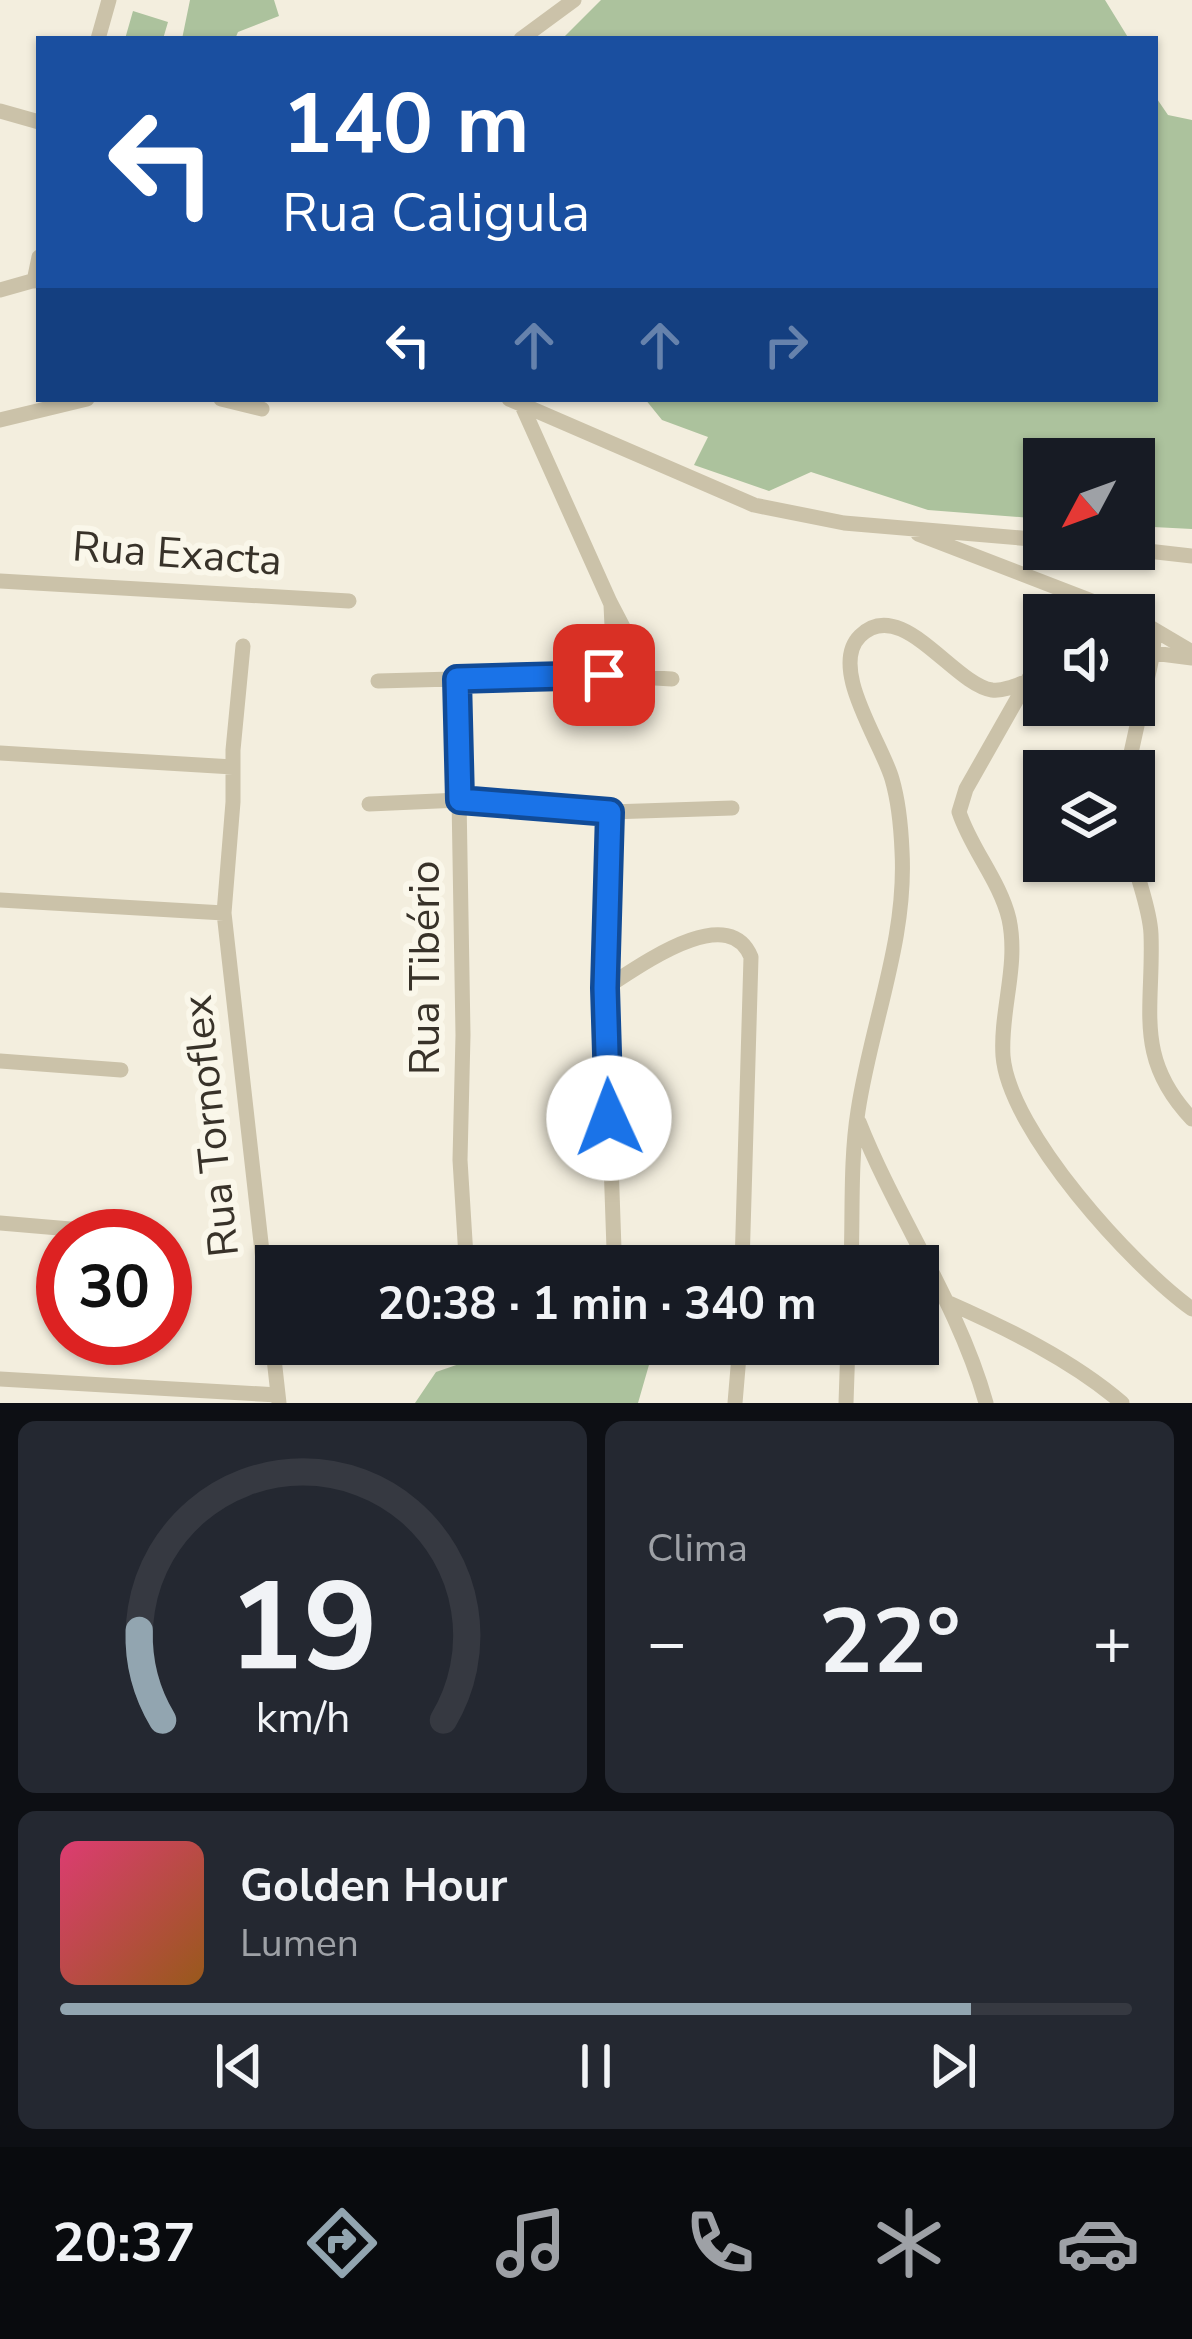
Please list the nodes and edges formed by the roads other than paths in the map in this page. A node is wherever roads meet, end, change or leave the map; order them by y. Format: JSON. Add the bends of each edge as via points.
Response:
{"nodes":[{"id":1,"x":109,"y":0,"type":"edge"},
{"id":2,"x":574,"y":0,"type":"edge"},
{"id":3,"x":99,"y":36,"type":"edge"},
{"id":4,"x":525,"y":36,"type":"edge"},
{"id":5,"x":0,"y":111,"type":"edge"},
{"id":6,"x":36,"y":121,"type":"edge"},
{"id":7,"x":0,"y":275,"type":"edge"},
{"id":8,"x":32,"y":281,"type":"edge"},
{"id":9,"x":0,"y":290,"type":"edge"},
{"id":10,"x":75,"y":402,"type":"edge"},
{"id":11,"x":232,"y":402,"type":"edge"},
{"id":12,"x":516,"y":404,"type":"edge"},
{"id":13,"x":262,"y":410,"type":"dead end"},
{"id":14,"x":0,"y":420,"type":"edge"},
{"id":15,"x":905,"y":529,"type":"junction"},
{"id":16,"x":1023,"y":538,"type":"edge"},
{"id":17,"x":1155,"y":552,"type":"edge"},
{"id":18,"x":1192,"y":556,"type":"edge"},
{"id":19,"x":0,"y":581,"type":"edge"},
{"id":20,"x":1071,"y":594,"type":"edge"},
{"id":21,"x":349,"y":601,"type":"dead end"},
{"id":22,"x":610,"y":602,"type":"junction"},
{"id":23,"x":1155,"y":632,"type":"edge"},
{"id":24,"x":243,"y":646,"type":"dead end"},
{"id":25,"x":1155,"y":653,"type":"edge"},
{"id":26,"x":1192,"y":655,"type":"edge"},
{"id":27,"x":604,"y":675,"type":"junction"},
{"id":28,"x":649,"y":677,"type":"junction"},
{"id":29,"x":457,"y":679,"type":"junction"},
{"id":30,"x":672,"y":679,"type":"dead end"},
{"id":31,"x":378,"y":681,"type":"dead end"},
{"id":32,"x":1023,"y":682,"type":"edge"},
{"id":33,"x":1023,"y":698,"type":"edge"},
{"id":34,"x":0,"y":753,"type":"edge"},
{"id":35,"x":233,"y":767,"type":"junction"},
{"id":36,"x":460,"y":800,"type":"junction"},
{"id":37,"x":369,"y":804,"type":"dead end"},
{"id":38,"x":732,"y":808,"type":"dead end"},
{"id":39,"x":610,"y":812,"type":"junction"},
{"id":40,"x":1138,"y":882,"type":"edge"},
{"id":41,"x":0,"y":900,"type":"edge"},
{"id":42,"x":224,"y":914,"type":"junction"},
{"id":43,"x":605,"y":988,"type":"junction"},
{"id":44,"x":0,"y":1061,"type":"edge"},
{"id":45,"x":122,"y":1070,"type":"dead end"},
{"id":46,"x":857,"y":1117,"type":"junction"},
{"id":47,"x":1192,"y":1119,"type":"edge"},
{"id":48,"x":0,"y":1222,"type":"edge"},
{"id":49,"x":36,"y":1225,"type":"edge"},
{"id":50,"x":465,"y":1245,"type":"edge"},
{"id":51,"x":614,"y":1245,"type":"edge"},
{"id":52,"x":743,"y":1245,"type":"edge"},
{"id":53,"x":852,"y":1245,"type":"edge"},
{"id":54,"x":947,"y":1301,"type":"junction"},
{"id":55,"x":1192,"y":1309,"type":"edge"},
{"id":56,"x":738,"y":1365,"type":"edge"},
{"id":57,"x":847,"y":1365,"type":"edge"},
{"id":58,"x":0,"y":1379,"type":"edge"},
{"id":59,"x":278,"y":1399,"type":"edge"},
{"id":60,"x":735,"y":1403,"type":"edge"},
{"id":61,"x":846,"y":1403,"type":"edge"},
{"id":62,"x":986,"y":1403,"type":"edge"},
{"id":63,"x":1122,"y":1403,"type":"edge"}],
"edges":[{"from":1,"to":3,"type":"street"},
{"from":2,"to":4,"type":"street"},
{"from":5,"to":6,"type":"street"},
{"from":7,"to":8,"type":"street"},
{"from":8,"to":9,"type":"street"},
{"from":10,"to":14,"type":"street"},
{"from":11,"to":13,"type":"street"},
{"from":12,"to":15,"type":"street","via":[[754,506]]},
{"from":12,"to":22,"type":"street"},
{"from":15,"to":16,"type":"street"},
{"from":15,"to":20,"type":"street"},
{"from":17,"to":18,"type":"street"},
{"from":19,"to":21,"type":"street","name":"Rua Exacta"},
{"from":22,"to":27,"type":"street","via":[[613,647]]},
{"from":22,"to":28,"type":"street"},
{"from":23,"to":26,"type":"street"},
{"from":24,"to":35,"type":"street","name":"Rua Tornoflex"},
{"from":25,"to":26,"type":"street"},
{"from":27,"to":28,"type":"street"},
{"from":27,"to":29,"type":"street"},
{"from":28,"to":30,"type":"street"},
{"from":29,"to":31,"type":"street"},
{"from":29,"to":36,"type":"street","name":"Rua Tibério"},
{"from":32,"to":46,"type":"street","via":[[998,691],[976,686],[912,633],[891,627],[867,631],[850,651],[852,685],[892,778],[903,857],[898,923]]},
{"from":33,"to":55,"type":"street","via":[[958,812],[1008,915],[1012,974],[1003,1060],[1016,1100],[1054,1163],[1146,1271]]},
{"from":34,"to":35,"type":"street"},
{"from":35,"to":42,"type":"street","name":"Rua Tornoflex"},
{"from":36,"to":37,"type":"street"},
{"from":36,"to":39,"type":"street"},
{"from":36,"to":50,"type":"street","name":"Rua Tibério"},
{"from":38,"to":39,"type":"street"},
{"from":39,"to":43,"type":"street"},
{"from":40,"to":47,"type":"street","via":[[1151,930],[1148,1034],[1162,1077]]},
{"from":41,"to":42,"type":"street"},
{"from":42,"to":59,"type":"street","name":"Rua Tornoflex"},
{"from":43,"to":51,"type":"street"},
{"from":43,"to":52,"type":"street","via":[[684,942],[737,937],[746,945]]},
{"from":44,"to":45,"type":"street"},
{"from":46,"to":53,"type":"street"},
{"from":46,"to":54,"type":"street"},
{"from":48,"to":49,"type":"street"},
{"from":54,"to":62,"type":"street"},
{"from":54,"to":63,"type":"street"},
{"from":56,"to":60,"type":"street"},
{"from":57,"to":61,"type":"street"},
{"from":58,"to":59,"type":"street"}]}
